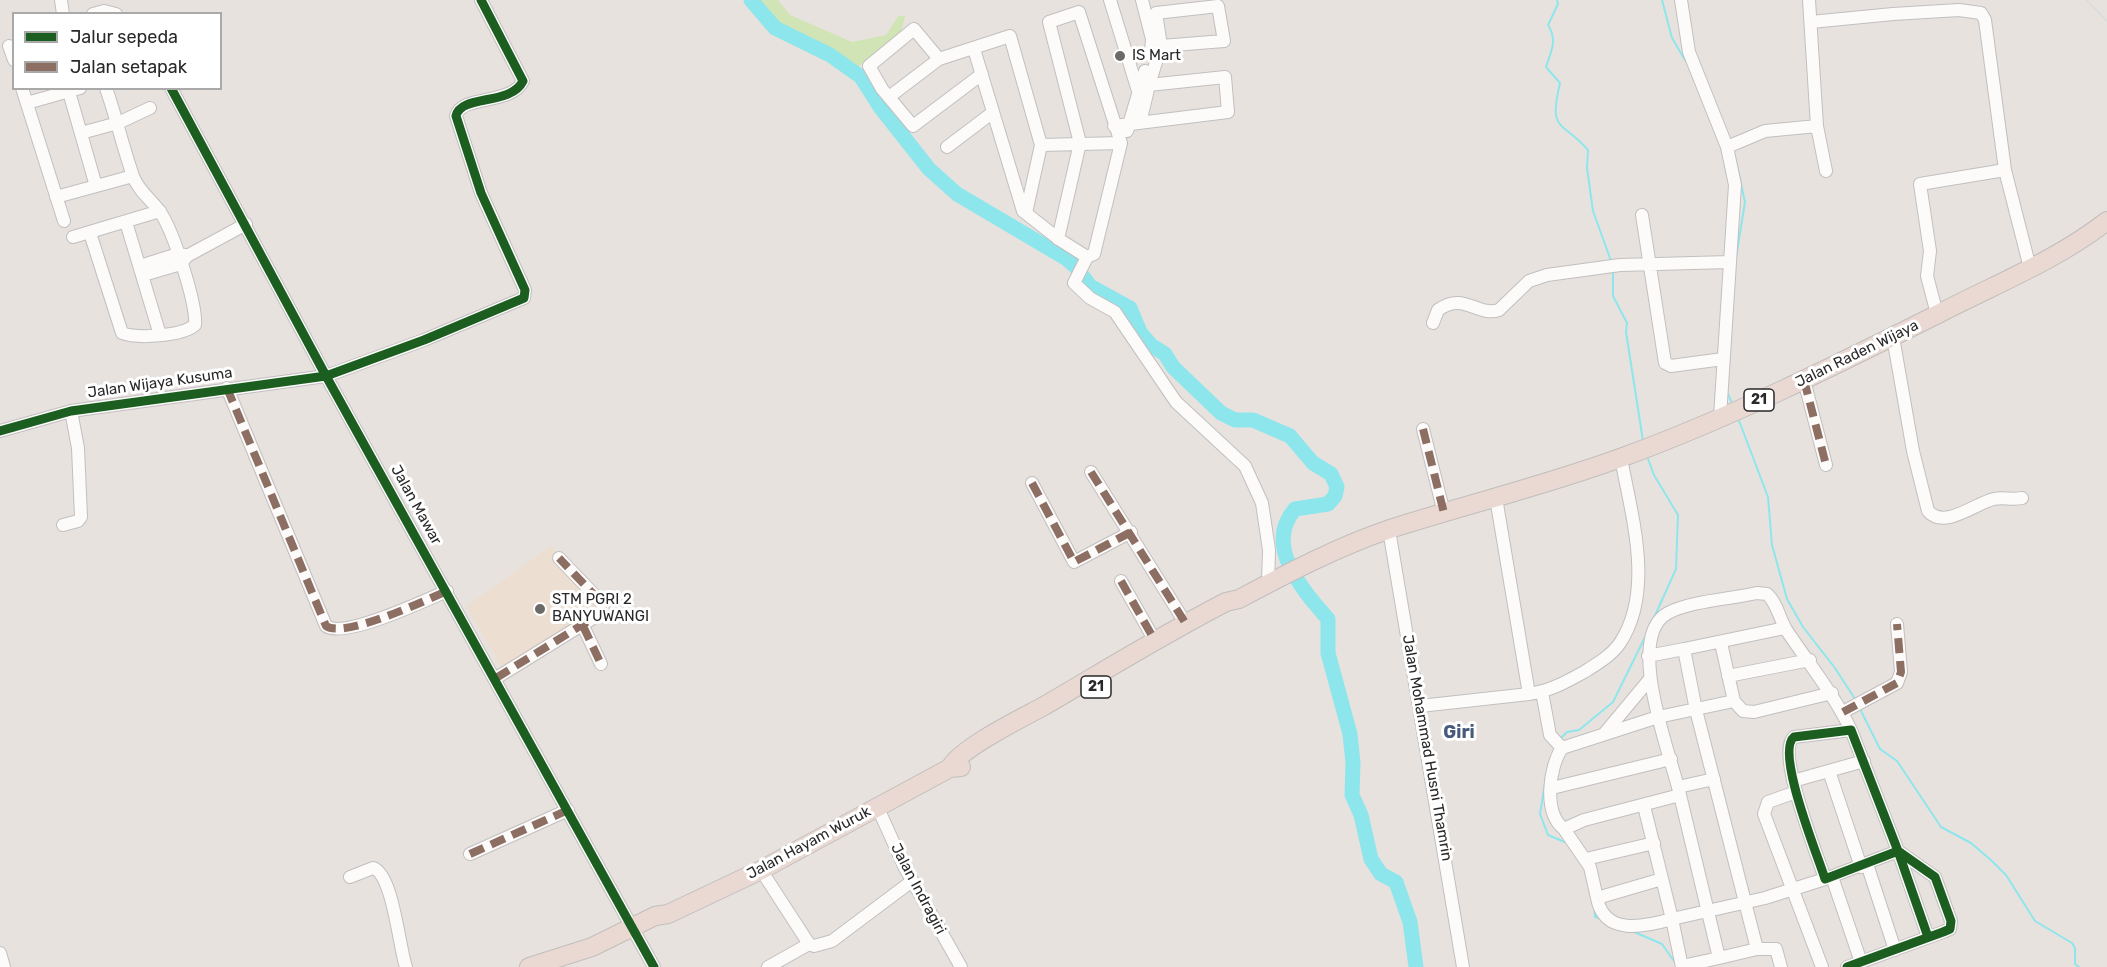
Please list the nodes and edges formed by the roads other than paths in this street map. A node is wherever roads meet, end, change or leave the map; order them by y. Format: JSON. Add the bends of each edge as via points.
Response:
{"nodes":[{"id":1,"x":481,"y":0,"type":"edge"},
{"id":2,"x":1110,"y":0,"type":"edge"},
{"id":3,"x":1142,"y":0,"type":"edge"},
{"id":4,"x":1681,"y":0,"type":"edge"},
{"id":5,"x":1809,"y":0,"type":"edge"},
{"id":6,"x":1811,"y":22,"type":"junction"},
{"id":7,"x":1156,"y":47,"type":"junction"},
{"id":8,"x":974,"y":49,"type":"junction"},
{"id":9,"x":939,"y":58,"type":"junction"},
{"id":10,"x":982,"y":74,"type":"junction"},
{"id":11,"x":1144,"y":89,"type":"junction"},
{"id":12,"x":23,"y":90,"type":"edge"},
{"id":13,"x":74,"y":90,"type":"edge"},
{"id":14,"x":107,"y":90,"type":"edge"},
{"id":15,"x":172,"y":90,"type":"edge"},
{"id":16,"x":888,"y":97,"type":"junction"},
{"id":17,"x":27,"y":103,"type":"junction"},
{"id":18,"x":150,"y":108,"type":"dead end"},
{"id":19,"x":992,"y":113,"type":"junction"},
{"id":20,"x":118,"y":123,"type":"junction"},
{"id":21,"x":1134,"y":124,"type":"junction"},
{"id":22,"x":1114,"y":126,"type":"junction"},
{"id":23,"x":1817,"y":126,"type":"junction"},
{"id":24,"x":81,"y":133,"type":"junction"},
{"id":25,"x":1080,"y":143,"type":"junction"},
{"id":26,"x":1121,"y":143,"type":"junction"},
{"id":27,"x":1041,"y":146,"type":"junction"},
{"id":28,"x":947,"y":147,"type":"dead end"},
{"id":29,"x":1728,"y":147,"type":"junction"},
{"id":30,"x":2005,"y":170,"type":"junction"},
{"id":31,"x":1826,"y":171,"type":"dead end"},
{"id":32,"x":133,"y":176,"type":"junction"},
{"id":33,"x":96,"y":186,"type":"junction"},
{"id":34,"x":56,"y":197,"type":"junction"},
{"id":35,"x":160,"y":211,"type":"junction"},
{"id":36,"x":1026,"y":213,"type":"junction"},
{"id":37,"x":1642,"y":215,"type":"dead end"},
{"id":38,"x":64,"y":221,"type":"dead end"},
{"id":39,"x":2107,"y":221,"type":"edge"},
{"id":40,"x":126,"y":222,"type":"junction"},
{"id":41,"x":246,"y":224,"type":"junction"},
{"id":42,"x":90,"y":233,"type":"junction"},
{"id":43,"x":73,"y":237,"type":"dead end"},
{"id":44,"x":1058,"y":239,"type":"junction"},
{"id":45,"x":182,"y":258,"type":"junction"},
{"id":46,"x":1730,"y":262,"type":"junction"},
{"id":47,"x":1650,"y":264,"type":"junction"},
{"id":48,"x":1082,"y":266,"type":"junction"},
{"id":49,"x":2030,"y":268,"type":"junction"},
{"id":50,"x":141,"y":271,"type":"junction"},
{"id":51,"x":1937,"y":314,"type":"junction"},
{"id":52,"x":1433,"y":323,"type":"dead end"},
{"id":53,"x":160,"y":335,"type":"junction"},
{"id":54,"x":1893,"y":337,"type":"junction"},
{"id":55,"x":1723,"y":359,"type":"junction"},
{"id":56,"x":326,"y":376,"type":"junction"},
{"id":57,"x":1804,"y":380,"type":"junction"},
{"id":58,"x":227,"y":388,"type":"junction"},
{"id":59,"x":70,"y":411,"type":"junction"},
{"id":60,"x":1720,"y":417,"type":"junction"},
{"id":61,"x":1423,"y":429,"type":"dead end"},
{"id":62,"x":0,"y":431,"type":"edge"},
{"id":63,"x":1621,"y":458,"type":"junction"},
{"id":64,"x":1826,"y":465,"type":"dead end"},
{"id":65,"x":1091,"y":472,"type":"dead end"},
{"id":66,"x":1032,"y":483,"type":"dead end"},
{"id":67,"x":1496,"y":498,"type":"junction"},
{"id":68,"x":2022,"y":498,"type":"dead end"},
{"id":69,"x":1444,"y":513,"type":"junction"},
{"id":70,"x":63,"y":525,"type":"dead end"},
{"id":71,"x":1389,"y":530,"type":"junction"},
{"id":72,"x":1131,"y":532,"type":"junction"},
{"id":73,"x":560,"y":558,"type":"dead end"},
{"id":74,"x":1121,"y":581,"type":"dead end"},
{"id":75,"x":1273,"y":581,"type":"junction"},
{"id":76,"x":447,"y":591,"type":"junction"},
{"id":77,"x":1239,"y":599,"type":"junction"},
{"id":78,"x":1186,"y":624,"type":"junction"},
{"id":79,"x":1897,"y":624,"type":"dead end"},
{"id":80,"x":583,"y":626,"type":"junction"},
{"id":81,"x":1785,"y":628,"type":"junction"},
{"id":82,"x":1155,"y":641,"type":"junction"},
{"id":83,"x":1721,"y":643,"type":"junction"},
{"id":84,"x":1684,"y":649,"type":"junction"},
{"id":85,"x":1648,"y":656,"type":"junction"},
{"id":86,"x":1810,"y":660,"type":"junction"},
{"id":87,"x":601,"y":664,"type":"dead end"},
{"id":88,"x":1728,"y":676,"type":"junction"},
{"id":89,"x":496,"y":678,"type":"junction"},
{"id":90,"x":1649,"y":680,"type":"junction"},
{"id":91,"x":1536,"y":693,"type":"junction"},
{"id":92,"x":1832,"y":693,"type":"junction"},
{"id":93,"x":1734,"y":701,"type":"junction"},
{"id":94,"x":1420,"y":706,"type":"junction"},
{"id":95,"x":1696,"y":710,"type":"junction"},
{"id":96,"x":1843,"y":712,"type":"junction"},
{"id":97,"x":1658,"y":717,"type":"junction"},
{"id":98,"x":1851,"y":730,"type":"junction"},
{"id":99,"x":1604,"y":734,"type":"junction"},
{"id":100,"x":1557,"y":744,"type":"junction"},
{"id":101,"x":1671,"y":759,"type":"junction"},
{"id":102,"x":1864,"y":761,"type":"junction"},
{"id":103,"x":950,"y":768,"type":"junction"},
{"id":104,"x":1829,"y":771,"type":"junction"},
{"id":105,"x":1714,"y":779,"type":"junction"},
{"id":106,"x":1795,"y":786,"type":"junction"},
{"id":107,"x":1552,"y":788,"type":"junction"},
{"id":108,"x":1679,"y":791,"type":"junction"},
{"id":109,"x":877,"y":806,"type":"junction"},
{"id":110,"x":1644,"y":806,"type":"junction"},
{"id":111,"x":568,"y":810,"type":"junction"},
{"id":112,"x":1564,"y":829,"type":"junction"},
{"id":113,"x":1654,"y":843,"type":"junction"},
{"id":114,"x":1898,"y":851,"type":"junction"},
{"id":115,"x":470,"y":854,"type":"dead end"},
{"id":116,"x":1586,"y":859,"type":"junction"},
{"id":117,"x":1864,"y":865,"type":"junction"},
{"id":118,"x":760,"y":870,"type":"junction"},
{"id":119,"x":350,"y":877,"type":"dead end"},
{"id":120,"x":1829,"y":878,"type":"junction"},
{"id":121,"x":1662,"y":879,"type":"junction"},
{"id":122,"x":912,"y":881,"type":"junction"},
{"id":123,"x":1794,"y":890,"type":"junction"},
{"id":124,"x":1597,"y":898,"type":"junction"},
{"id":125,"x":1747,"y":902,"type":"junction"},
{"id":126,"x":1709,"y":911,"type":"junction"},
{"id":127,"x":1672,"y":919,"type":"junction"},
{"id":128,"x":635,"y":931,"type":"junction"},
{"id":129,"x":1928,"y":937,"type":"junction"},
{"id":130,"x":816,"y":945,"type":"junction"},
{"id":131,"x":1757,"y":949,"type":"junction"},
{"id":132,"x":1895,"y":950,"type":"junction"},
{"id":133,"x":0,"y":953,"type":"edge"},
{"id":134,"x":1719,"y":958,"type":"junction"},
{"id":135,"x":1861,"y":962,"type":"junction"},
{"id":136,"x":955,"y":965,"type":"edge"},
{"id":137,"x":534,"y":966,"type":"edge"},
{"id":138,"x":1682,"y":966,"type":"edge"},
{"id":139,"x":4,"y":967,"type":"edge"},
{"id":140,"x":406,"y":967,"type":"edge"},
{"id":141,"x":561,"y":967,"type":"edge"},
{"id":142,"x":654,"y":967,"type":"edge"},
{"id":143,"x":768,"y":967,"type":"edge"},
{"id":144,"x":1463,"y":967,"type":"edge"},
{"id":145,"x":1781,"y":967,"type":"edge"},
{"id":146,"x":1822,"y":967,"type":"edge"},
{"id":147,"x":1847,"y":967,"type":"edge"}],
"edges":[{"from":1,"to":56,"type":"street","name":"Jalan Wijaya Kusuma","via":[[523,81],[503,97],[460,108],[456,116],[481,192],[525,290],[524,298]]},
{"from":2,"to":11,"type":"street"},
{"from":3,"to":7,"type":"street"},
{"from":4,"to":29,"type":"street","via":[[1689,52]]},
{"from":5,"to":6,"type":"street"},
{"from":6,"to":23,"type":"street"},
{"from":6,"to":30,"type":"street","via":[[1959,10],[1981,13]]},
{"from":7,"to":7,"type":"street","via":[[1224,41],[1218,6],[1156,13]]},
{"from":7,"to":11,"type":"street"},
{"from":8,"to":9,"type":"street"},
{"from":8,"to":10,"type":"street"},
{"from":8,"to":27,"type":"street","via":[[1010,36]]},
{"from":9,"to":16,"type":"street"},
{"from":9,"to":16,"type":"street","via":[[914,29],[869,65]]},
{"from":10,"to":16,"type":"street","via":[[913,126]]},
{"from":10,"to":19,"type":"street"},
{"from":11,"to":21,"type":"street"},
{"from":11,"to":21,"type":"street","via":[[1225,77],[1228,112]]},
{"from":12,"to":17,"type":"street"},
{"from":13,"to":17,"type":"street"},
{"from":13,"to":24,"type":"street"},
{"from":14,"to":20,"type":"street"},
{"from":15,"to":41,"type":"street","name":"Jalan Mawar"},
{"from":17,"to":34,"type":"street"},
{"from":18,"to":20,"type":"street"},
{"from":19,"to":28,"type":"street"},
{"from":19,"to":36,"type":"street"},
{"from":20,"to":24,"type":"street"},
{"from":20,"to":32,"type":"street"},
{"from":21,"to":22,"type":"street"},
{"from":21,"to":26,"type":"street"},
{"from":22,"to":25,"type":"street","via":[[1079,12],[1048,22]]},
{"from":22,"to":26,"type":"street"},
{"from":23,"to":29,"type":"street","via":[[1765,130]]},
{"from":23,"to":31,"type":"street"},
{"from":24,"to":33,"type":"street"},
{"from":25,"to":26,"type":"street"},
{"from":25,"to":27,"type":"street"},
{"from":25,"to":44,"type":"street"},
{"from":26,"to":48,"type":"street","via":[[1094,254]]},
{"from":27,"to":36,"type":"street"},
{"from":29,"to":46,"type":"street","via":[[1736,184]]},
{"from":30,"to":49,"type":"street"},
{"from":30,"to":51,"type":"street","via":[[1920,184],[1930,251],[1927,276]]},
{"from":32,"to":33,"type":"street"},
{"from":32,"to":35,"type":"street","via":[[141,192]]},
{"from":33,"to":34,"type":"street"},
{"from":34,"to":38,"type":"street"},
{"from":35,"to":40,"type":"street"},
{"from":35,"to":45,"type":"street"},
{"from":36,"to":44,"type":"street"},
{"from":37,"to":47,"type":"street"},
{"from":39,"to":49,"type":"highway","name":"Jalan Raden Wijaya","number":"21","via":[[2087,237]]},
{"from":40,"to":42,"type":"street"},
{"from":40,"to":50,"type":"street"},
{"from":41,"to":45,"type":"street"},
{"from":41,"to":56,"type":"street","name":"Jalan Mawar"},
{"from":42,"to":43,"type":"street"},
{"from":42,"to":53,"type":"street","via":[[120,330],[126,335]]},
{"from":44,"to":48,"type":"street"},
{"from":45,"to":50,"type":"street"},
{"from":45,"to":53,"type":"street","via":[[195,325],[185,331]]},
{"from":46,"to":47,"type":"street"},
{"from":46,"to":55,"type":"street"},
{"from":47,"to":52,"type":"street","via":[[1531,279],[1497,311],[1464,302],[1451,303],[1438,310]]},
{"from":47,"to":55,"type":"street","via":[[1665,363],[1671,366]]},
{"from":48,"to":75,"type":"street","via":[[1074,283],[1090,298],[1115,312],[1176,402],[1245,466],[1262,503]]},
{"from":49,"to":51,"type":"highway","name":"Jalan Raden Wijaya","number":"21"},
{"from":50,"to":53,"type":"street"},
{"from":51,"to":54,"type":"highway","name":"Jalan Raden Wijaya","number":"21"},
{"from":54,"to":57,"type":"highway","name":"Jalan Raden Wijaya","number":"21"},
{"from":54,"to":68,"type":"street","via":[[1928,511],[1950,517],[1987,501]]},
{"from":55,"to":60,"type":"street"},
{"from":56,"to":58,"type":"street","name":"Jalan Wijaya Kusuma"},
{"from":56,"to":76,"type":"street","name":"Jalan Mawar"},
{"from":57,"to":60,"type":"highway","name":"Jalan Raden Wijaya","number":"21"},
{"from":57,"to":64,"type":"street"},
{"from":58,"to":59,"type":"street","name":"Jalan Wijaya Kusuma"},
{"from":58,"to":76,"type":"street","via":[[326,626],[356,626]]},
{"from":59,"to":62,"type":"street","name":"Jalan Wijaya Kusuma"},
{"from":59,"to":70,"type":"street","via":[[79,455],[81,518]]},
{"from":60,"to":63,"type":"highway","name":"Jalan Raden Wijaya","number":"21"},
{"from":61,"to":69,"type":"street"},
{"from":63,"to":67,"type":"highway","name":"Jalan Raden Wijaya","number":"21"},
{"from":63,"to":91,"type":"street","via":[[1638,575],[1626,632],[1612,652],[1592,667],[1555,688]]},
{"from":65,"to":72,"type":"street"},
{"from":66,"to":72,"type":"street","via":[[1074,561]]},
{"from":67,"to":69,"type":"highway","name":"Jalan Raden Wijaya","number":"21"},
{"from":67,"to":91,"type":"street"},
{"from":69,"to":71,"type":"highway","name":"Jalan Raden Wijaya","number":"21"},
{"from":71,"to":75,"type":"highway","name":"Jalan Hayam Wuruk","number":"21"},
{"from":71,"to":94,"type":"street","name":"Jalan Mohammad Husni Thamrin"},
{"from":72,"to":78,"type":"street"},
{"from":73,"to":80,"type":"street","via":[[603,608],[601,614]]},
{"from":74,"to":82,"type":"street"},
{"from":75,"to":77,"type":"highway","name":"Jalan Hayam Wuruk","number":"21"},
{"from":76,"to":89,"type":"street","name":"Jalan Mawar"},
{"from":77,"to":78,"type":"highway","name":"Jalan Hayam Wuruk","number":"21"},
{"from":77,"to":103,"type":"highway","name":"Jalan Hayam Wuruk","number":"21","via":[[1231,608],[975,759]]},
{"from":78,"to":82,"type":"highway","name":"Jalan Hayam Wuruk","number":"21"},
{"from":79,"to":96,"type":"street","via":[[1901,672],[1898,683]]},
{"from":80,"to":87,"type":"street"},
{"from":80,"to":89,"type":"street"},
{"from":81,"to":83,"type":"street"},
{"from":81,"to":85,"type":"street","via":[[1773,600],[1765,593],[1682,608],[1658,621]]},
{"from":81,"to":86,"type":"street"},
{"from":82,"to":103,"type":"highway","name":"Jalan Hayam Wuruk","number":"21","via":[[986,739],[954,760]]},
{"from":83,"to":84,"type":"street"},
{"from":83,"to":88,"type":"street"},
{"from":84,"to":85,"type":"street"},
{"from":84,"to":95,"type":"street"},
{"from":85,"to":90,"type":"street"},
{"from":86,"to":88,"type":"street"},
{"from":86,"to":92,"type":"street"},
{"from":88,"to":93,"type":"street"},
{"from":89,"to":111,"type":"street","name":"Jalan Mawar"},
{"from":90,"to":97,"type":"street"},
{"from":90,"to":99,"type":"street"},
{"from":91,"to":94,"type":"street"},
{"from":91,"to":100,"type":"street"},
{"from":92,"to":93,"type":"street","via":[[1748,713]]},
{"from":92,"to":96,"type":"street"},
{"from":93,"to":95,"type":"street"},
{"from":94,"to":144,"type":"street","name":"Jalan Mohammad Husni Thamrin"},
{"from":95,"to":97,"type":"street"},
{"from":95,"to":105,"type":"street"},
{"from":96,"to":98,"type":"street"},
{"from":97,"to":99,"type":"street"},
{"from":97,"to":101,"type":"street"},
{"from":98,"to":102,"type":"street"},
{"from":98,"to":106,"type":"street","via":[[1790,740],[1788,751]]},
{"from":99,"to":100,"type":"street"},
{"from":100,"to":107,"type":"street"},
{"from":101,"to":107,"type":"street"},
{"from":101,"to":108,"type":"street"},
{"from":102,"to":104,"type":"street"},
{"from":102,"to":114,"type":"street"},
{"from":103,"to":109,"type":"highway","name":"Jalan Hayam Wuruk","number":"21"},
{"from":104,"to":106,"type":"street"},
{"from":104,"to":117,"type":"street"},
{"from":105,"to":108,"type":"street"},
{"from":105,"to":125,"type":"street"},
{"from":106,"to":120,"type":"street"},
{"from":106,"to":123,"type":"street","via":[[1764,809]]},
{"from":107,"to":112,"type":"street","via":[[1553,815]]},
{"from":108,"to":110,"type":"street"},
{"from":108,"to":126,"type":"street"},
{"from":109,"to":118,"type":"highway","name":"Jalan Hayam Wuruk","number":"21"},
{"from":109,"to":122,"type":"street","name":"Jalan Indragiri"},
{"from":110,"to":112,"type":"street","via":[[1584,820]]},
{"from":110,"to":113,"type":"street"},
{"from":111,"to":115,"type":"street"},
{"from":111,"to":128,"type":"street","name":"Jalan Mawar"},
{"from":112,"to":116,"type":"street"},
{"from":113,"to":116,"type":"street"},
{"from":113,"to":121,"type":"street"},
{"from":114,"to":117,"type":"street"},
{"from":114,"to":129,"type":"street"},
{"from":114,"to":129,"type":"street","via":[[1930,871],[1938,881],[1950,928]]},
{"from":116,"to":124,"type":"street"},
{"from":117,"to":120,"type":"street"},
{"from":117,"to":132,"type":"street"},
{"from":118,"to":128,"type":"highway","name":"Jalan Hayam Wuruk","number":"21","via":[[668,914],[658,915]]},
{"from":118,"to":130,"type":"street"},
{"from":119,"to":140,"type":"street","via":[[373,868],[382,875]]},
{"from":120,"to":123,"type":"street"},
{"from":120,"to":135,"type":"street"},
{"from":121,"to":124,"type":"street"},
{"from":121,"to":127,"type":"street"},
{"from":122,"to":130,"type":"street"},
{"from":122,"to":136,"type":"street","name":"Jalan Indragiri"},
{"from":123,"to":125,"type":"street"},
{"from":123,"to":146,"type":"street"},
{"from":124,"to":127,"type":"street","via":[[1605,917],[1619,925],[1644,926]]},
{"from":125,"to":126,"type":"street"},
{"from":125,"to":131,"type":"street"},
{"from":126,"to":127,"type":"street"},
{"from":126,"to":134,"type":"street"},
{"from":127,"to":138,"type":"street"},
{"from":128,"to":137,"type":"highway","number":"21"},
{"from":128,"to":141,"type":"highway","number":"21","via":[[599,955]]},
{"from":128,"to":142,"type":"street","name":"Jalan Mawar"},
{"from":129,"to":132,"type":"street"},
{"from":130,"to":143,"type":"street"},
{"from":131,"to":134,"type":"street"},
{"from":131,"to":145,"type":"street","via":[[1776,949]]},
{"from":132,"to":135,"type":"street"},
{"from":133,"to":139,"type":"street"},
{"from":134,"to":138,"type":"street"},
{"from":135,"to":147,"type":"street"}]}
